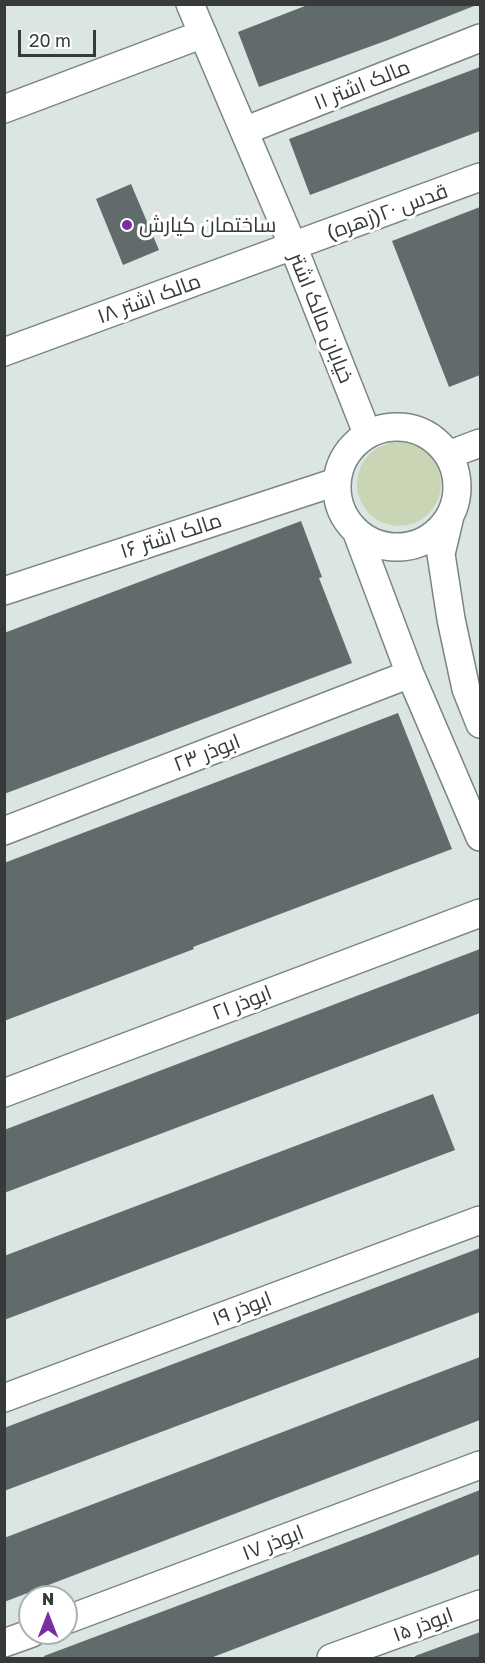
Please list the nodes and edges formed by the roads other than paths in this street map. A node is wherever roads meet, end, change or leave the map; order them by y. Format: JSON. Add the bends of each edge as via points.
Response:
{"nodes":[{"id":1,"x":190,"y":4,"type":"edge"},
{"id":2,"x":203,"y":34,"type":"junction"},
{"id":3,"x":480,"y":38,"type":"edge"},
{"id":4,"x":4,"y":109,"type":"edge"},
{"id":5,"x":244,"y":132,"type":"junction"},
{"id":6,"x":480,"y":177,"type":"edge"},
{"id":7,"x":292,"y":246,"type":"junction"},
{"id":8,"x":4,"y":352,"type":"edge"},
{"id":9,"x":368,"y":433,"type":"junction"},
{"id":10,"x":480,"y":443,"type":"edge"},
{"id":11,"x":448,"y":454,"type":"junction"},
{"id":12,"x":336,"y":482,"type":"junction"},
{"id":13,"x":450,"y":516,"type":"junction"},
{"id":14,"x":357,"y":533,"type":"junction"},
{"id":15,"x":5,"y":589,"type":"edge"},
{"id":16,"x":410,"y":674,"type":"junction"},
{"id":17,"x":480,"y":724,"type":"edge"},
{"id":18,"x":4,"y":831,"type":"edge"},
{"id":19,"x":480,"y":837,"type":"edge"},
{"id":20,"x":480,"y":913,"type":"edge"},
{"id":21,"x":4,"y":1092,"type":"edge"},
{"id":22,"x":480,"y":1220,"type":"edge"},
{"id":23,"x":4,"y":1398,"type":"edge"},
{"id":24,"x":480,"y":1465,"type":"edge"},
{"id":25,"x":480,"y":1604,"type":"edge"},
{"id":26,"x":78,"y":1616,"type":"edge"},
{"id":27,"x":331,"y":1659,"type":"edge"}],
"edges":[{"from":1,"to":2,"type":"street","name":"خیابان مالک اشتر"},
{"from":2,"to":4,"type":"street"},
{"from":2,"to":5,"type":"street","name":"خیابان مالک اشتر"},
{"from":3,"to":5,"type":"street","name":"مالک اشتر ۱۱"},
{"from":5,"to":7,"type":"street","name":"خیابان مالک اشتر"},
{"from":6,"to":7,"type":"street","name":"قدس ۲۰(زهره)"},
{"from":7,"to":8,"type":"street","name":"مالک اشتر ۱۸"},
{"from":7,"to":9,"type":"street","name":"خیابان مالک اشتر"},
{"from":9,"to":11,"type":"street","via":[[403,426],[421,431]]},
{"from":9,"to":12,"type":"street","via":[[341,462]]},
{"from":10,"to":11,"type":"street"},
{"from":11,"to":13,"type":"street","via":[[458,485]]},
{"from":12,"to":14,"type":"street","via":[[337,501]]},
{"from":12,"to":15,"type":"street","name":"مالک اشتر ۱۶"},
{"from":13,"to":14,"type":"street","via":[[425,540],[408,546],[390,547]]},
{"from":13,"to":17,"type":"street","via":[[441,554],[466,690]]},
{"from":14,"to":16,"type":"street"},
{"from":16,"to":18,"type":"street","name":"ابوذر ۲۳"},
{"from":16,"to":19,"type":"street"},
{"from":20,"to":21,"type":"street","name":"ابوذر ۲۱"},
{"from":22,"to":23,"type":"street","name":"ابوذر ۱۹"},
{"from":24,"to":26,"type":"street","name":"ابوذر ۱۷"},
{"from":25,"to":27,"type":"street","name":"ابوذر ۱۵"}]}
